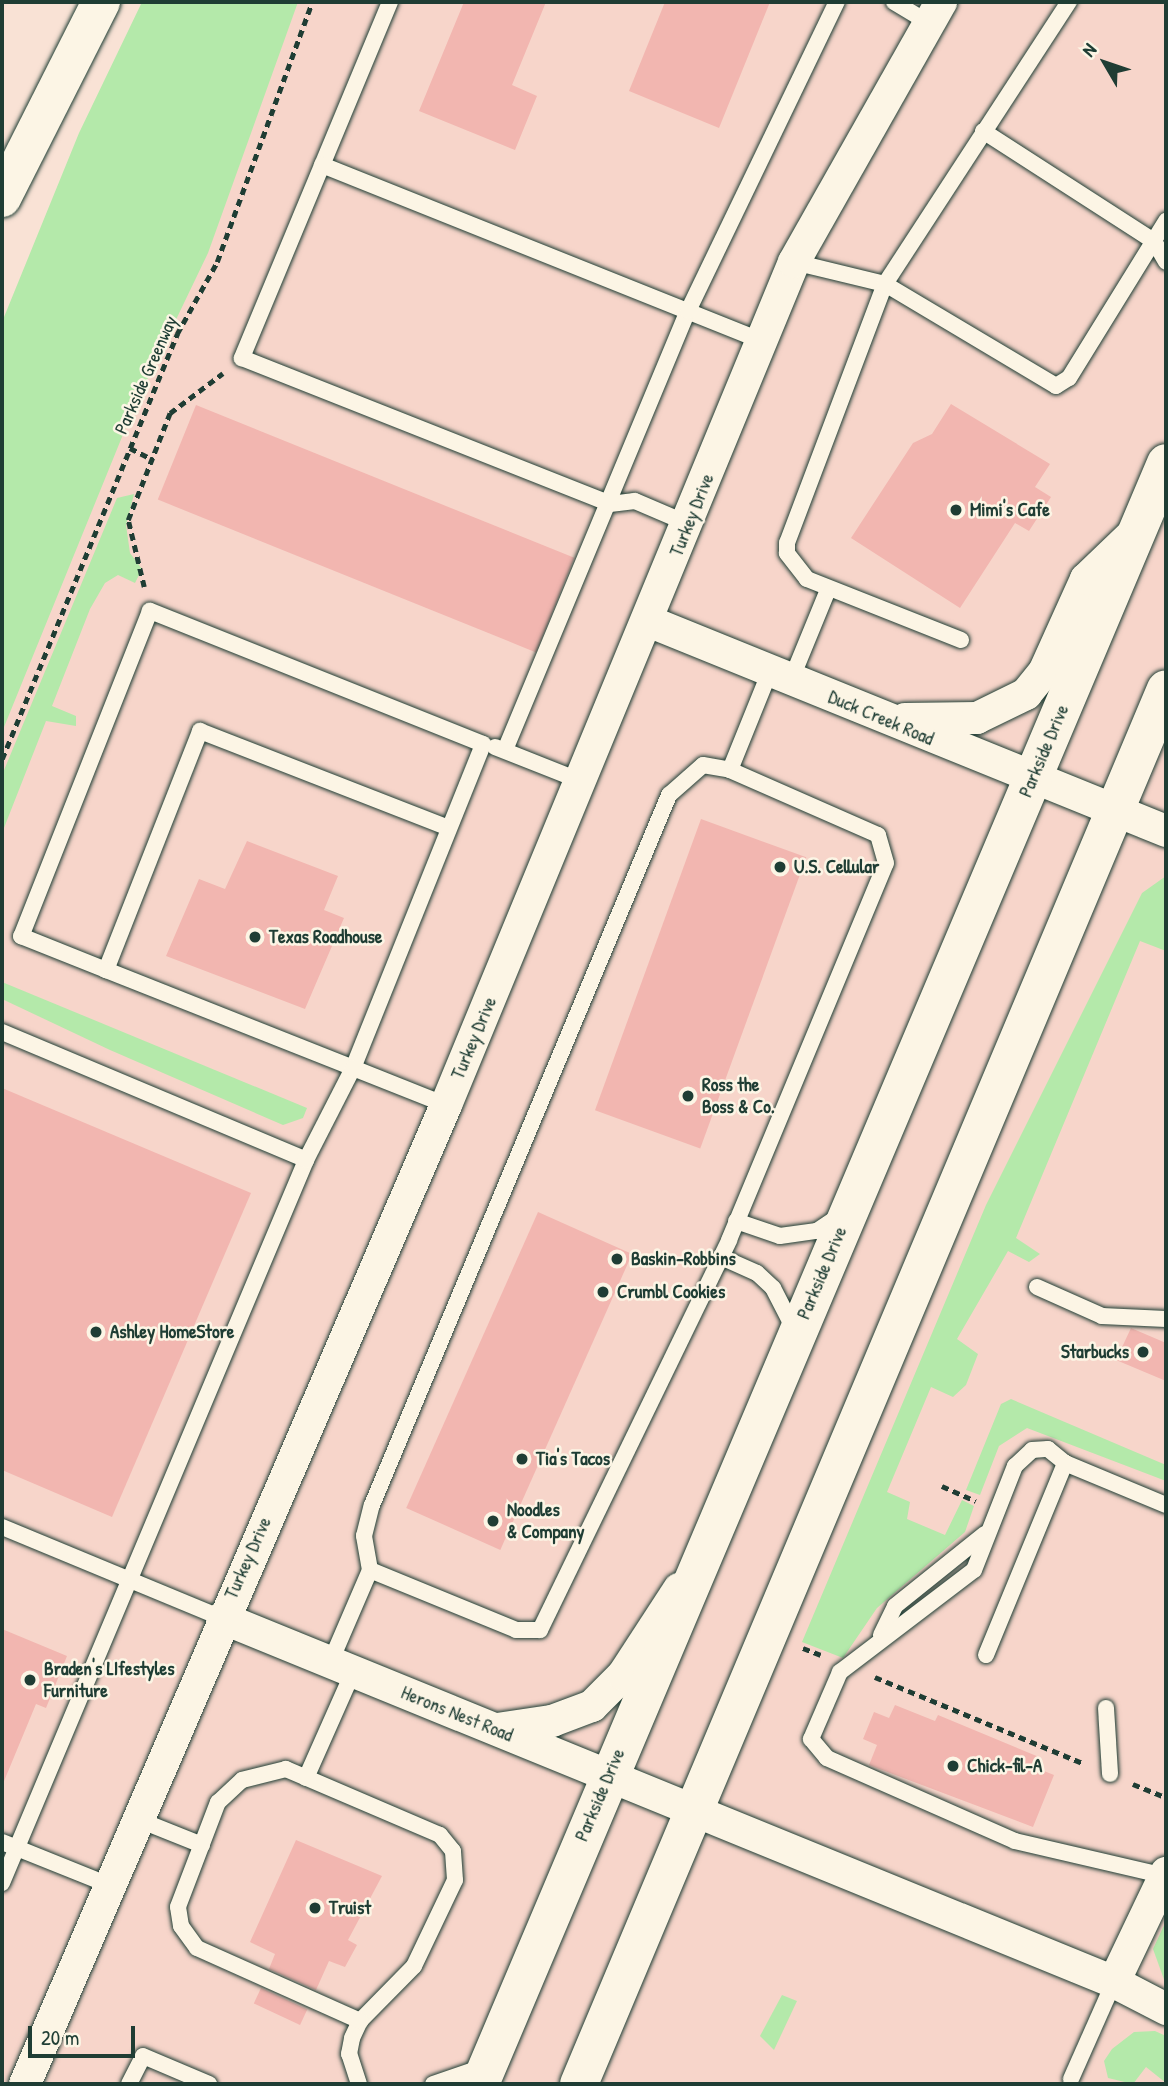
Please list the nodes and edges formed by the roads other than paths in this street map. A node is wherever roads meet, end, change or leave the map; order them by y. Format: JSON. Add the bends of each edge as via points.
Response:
{"nodes":[{"id":1,"x":73,"y":2,"type":"edge"},
{"id":2,"x":101,"y":2,"type":"edge"},
{"id":3,"x":390,"y":2,"type":"edge"},
{"id":4,"x":837,"y":2,"type":"edge"},
{"id":5,"x":894,"y":2,"type":"edge"},
{"id":6,"x":1069,"y":2,"type":"edge"},
{"id":7,"x":934,"y":11,"type":"edge"},
{"id":8,"x":983,"y":131,"type":"junction"},
{"id":9,"x":322,"y":165,"type":"junction"},
{"id":10,"x":2,"y":190,"type":"edge"},
{"id":11,"x":2,"y":198,"type":"edge"},
{"id":12,"x":1166,"y":221,"type":"edge"},
{"id":13,"x":1160,"y":242,"type":"edge"},
{"id":14,"x":794,"y":262,"type":"junction"},
{"id":15,"x":1166,"y":262,"type":"edge"},
{"id":16,"x":885,"y":284,"type":"junction"},
{"id":17,"x":688,"y":311,"type":"junction"},
{"id":18,"x":762,"y":341,"type":"junction"},
{"id":19,"x":1166,"y":463,"type":"edge"},
{"id":20,"x":610,"y":504,"type":"junction"},
{"id":21,"x":689,"y":524,"type":"junction"},
{"id":22,"x":1139,"y":528,"type":"junction"},
{"id":23,"x":828,"y":590,"type":"junction"},
{"id":24,"x":648,"y":621,"type":"junction"},
{"id":25,"x":961,"y":640,"type":"dead end"},
{"id":26,"x":780,"y":676,"type":"junction"},
{"id":27,"x":1166,"y":689,"type":"edge"},
{"id":28,"x":879,"y":717,"type":"junction"},
{"id":29,"x":483,"y":744,"type":"junction"},
{"id":30,"x":505,"y":750,"type":"junction"},
{"id":31,"x":730,"y":770,"type":"junction"},
{"id":32,"x":1032,"y":778,"type":"junction"},
{"id":33,"x":581,"y":781,"type":"junction"},
{"id":34,"x":1116,"y":809,"type":"junction"},
{"id":35,"x":449,"y":828,"type":"junction"},
{"id":36,"x":1166,"y":831,"type":"edge"},
{"id":37,"x":106,"y":970,"type":"junction"},
{"id":38,"x":2,"y":1032,"type":"edge"},
{"id":39,"x":353,"y":1068,"type":"junction"},
{"id":40,"x":446,"y":1105,"type":"junction"},
{"id":41,"x":306,"y":1160,"type":"junction"},
{"id":42,"x":849,"y":1208,"type":"junction"},
{"id":43,"x":736,"y":1221,"type":"junction"},
{"id":44,"x":721,"y":1258,"type":"junction"},
{"id":45,"x":1037,"y":1287,"type":"dead end"},
{"id":46,"x":1166,"y":1319,"type":"edge"},
{"id":47,"x":796,"y":1333,"type":"junction"},
{"id":48,"x":1065,"y":1463,"type":"junction"},
{"id":49,"x":1166,"y":1505,"type":"edge"},
{"id":50,"x":2,"y":1527,"type":"edge"},
{"id":51,"x":985,"y":1534,"type":"junction"},
{"id":52,"x":700,"y":1560,"type":"junction"},
{"id":53,"x":370,"y":1570,"type":"junction"},
{"id":54,"x":129,"y":1581,"type":"junction"},
{"id":55,"x":222,"y":1618,"type":"junction"},
{"id":56,"x":879,"y":1638,"type":"junction"},
{"id":57,"x":986,"y":1655,"type":"dead end"},
{"id":58,"x":342,"y":1667,"type":"junction"},
{"id":59,"x":1106,"y":1708,"type":"dead end"},
{"id":60,"x":495,"y":1729,"type":"junction"},
{"id":61,"x":1110,"y":1774,"type":"road end"},
{"id":62,"x":609,"y":1775,"type":"junction"},
{"id":63,"x":306,"y":1778,"type":"junction"},
{"id":64,"x":693,"y":1810,"type":"junction"},
{"id":65,"x":137,"y":1819,"type":"junction"},
{"id":66,"x":9,"y":1845,"type":"edge"},
{"id":67,"x":202,"y":1845,"type":"junction"},
{"id":68,"x":1166,"y":1874,"type":"edge"},
{"id":69,"x":2,"y":1883,"type":"edge"},
{"id":70,"x":108,"y":1885,"type":"junction"},
{"id":71,"x":1114,"y":1982,"type":"junction"},
{"id":72,"x":1166,"y":2010,"type":"edge"},
{"id":73,"x":360,"y":2021,"type":"junction"},
{"id":74,"x":484,"y":2074,"type":"edge"},
{"id":75,"x":1072,"y":2078,"type":"dead end"},
{"id":76,"x":25,"y":2084,"type":"edge"},
{"id":77,"x":129,"y":2084,"type":"edge"},
{"id":78,"x":209,"y":2084,"type":"edge"},
{"id":79,"x":359,"y":2084,"type":"edge"},
{"id":80,"x":433,"y":2084,"type":"edge"},
{"id":81,"x":579,"y":2084,"type":"edge"}],
"edges":[{"from":1,"to":10,"type":"main road"},
{"from":2,"to":11,"type":"main road"},
{"from":3,"to":9,"type":"lane"},
{"from":4,"to":17,"type":"lane"},
{"from":5,"to":7,"type":"lane"},
{"from":6,"to":8,"type":"lane"},
{"from":7,"to":14,"type":"street","name":"Turkey Drive"},
{"from":8,"to":13,"type":"lane"},
{"from":8,"to":16,"type":"lane"},
{"from":9,"to":17,"type":"lane"},
{"from":9,"to":20,"type":"lane","via":[[242,358]]},
{"from":12,"to":13,"type":"lane"},
{"from":13,"to":15,"type":"lane"},
{"from":13,"to":16,"type":"lane","via":[[1069,378],[1056,386]]},
{"from":14,"to":16,"type":"lane"},
{"from":14,"to":18,"type":"street","name":"Turkey Drive"},
{"from":16,"to":23,"type":"lane","via":[[787,543],[796,569]]},
{"from":17,"to":18,"type":"lane"},
{"from":17,"to":20,"type":"lane"},
{"from":18,"to":21,"type":"street","name":"Turkey Drive"},
{"from":19,"to":22,"type":"main road","name":"Parkside Drive"},
{"from":20,"to":21,"type":"lane","via":[[635,501]]},
{"from":20,"to":30,"type":"lane"},
{"from":21,"to":24,"type":"street","name":"Turkey Drive"},
{"from":22,"to":28,"type":"street","via":[[1086,579],[1044,672],[1011,705],[942,722]]},
{"from":22,"to":32,"type":"main road","name":"Parkside Drive"},
{"from":23,"to":25,"type":"lane"},
{"from":23,"to":26,"type":"lane"},
{"from":24,"to":26,"type":"street","name":"Duck Creek Road"},
{"from":24,"to":33,"type":"street","name":"Turkey Drive"},
{"from":26,"to":28,"type":"street","name":"Duck Creek Road"},
{"from":26,"to":31,"type":"lane"},
{"from":27,"to":34,"type":"main road"},
{"from":28,"to":32,"type":"street","name":"Duck Creek Road"},
{"from":29,"to":30,"type":"lane"},
{"from":29,"to":35,"type":"lane"},
{"from":29,"to":37,"type":"lane","via":[[150,611],[21,936]]},
{"from":30,"to":33,"type":"lane"},
{"from":31,"to":43,"type":"lane","via":[[878,835],[886,863]]},
{"from":31,"to":53,"type":"lane","via":[[703,765],[669,795],[372,1505],[365,1536]]},
{"from":32,"to":34,"type":"street","name":"Duck Creek Road"},
{"from":32,"to":42,"type":"main road","name":"Parkside Drive"},
{"from":33,"to":40,"type":"street","name":"Turkey Drive"},
{"from":34,"to":36,"type":"street","name":"Duck Creek Road"},
{"from":34,"to":64,"type":"main road"},
{"from":35,"to":37,"type":"lane","via":[[200,731]]},
{"from":35,"to":39,"type":"lane"},
{"from":37,"to":39,"type":"lane"},
{"from":38,"to":41,"type":"lane"},
{"from":39,"to":40,"type":"lane"},
{"from":39,"to":41,"type":"lane"},
{"from":40,"to":55,"type":"street","name":"Turkey Drive"},
{"from":41,"to":54,"type":"lane"},
{"from":42,"to":43,"type":"lane","via":[[817,1231],[780,1236]]},
{"from":42,"to":47,"type":"main road","name":"Parkside Drive"},
{"from":43,"to":44,"type":"lane"},
{"from":44,"to":47,"type":"lane","via":[[757,1273],[773,1288]]},
{"from":44,"to":53,"type":"lane","via":[[540,1630],[516,1630]]},
{"from":45,"to":46,"type":"lane","via":[[1102,1316]]},
{"from":47,"to":52,"type":"main road","name":"Parkside Drive"},
{"from":48,"to":49,"type":"lane"},
{"from":48,"to":51,"type":"lane","via":[[1040,1447],[1019,1459]]},
{"from":48,"to":57,"type":"lane"},
{"from":50,"to":54,"type":"lane"},
{"from":51,"to":56,"type":"lane","via":[[895,1606]]},
{"from":51,"to":56,"type":"lane","via":[[986,1552],[974,1570]]},
{"from":52,"to":60,"type":"street","via":[[623,1675],[592,1706],[552,1721]]},
{"from":52,"to":62,"type":"main road","name":"Parkside Drive"},
{"from":53,"to":58,"type":"lane"},
{"from":54,"to":55,"type":"lane"},
{"from":54,"to":66,"type":"lane"},
{"from":55,"to":58,"type":"street","name":"Herons Nest Road"},
{"from":55,"to":65,"type":"street","name":"Turkey Drive"},
{"from":56,"to":68,"type":"lane","via":[[833,1681],[812,1727],[815,1749],[1015,1841]]},
{"from":58,"to":60,"type":"street","name":"Herons Nest Road"},
{"from":58,"to":63,"type":"lane"},
{"from":59,"to":61,"type":"lane"},
{"from":60,"to":62,"type":"street","name":"Herons Nest Road"},
{"from":62,"to":64,"type":"street","name":"Herons Nest Road"},
{"from":62,"to":74,"type":"main road","name":"Parkside Drive"},
{"from":63,"to":67,"type":"lane","via":[[265,1770],[242,1780],[218,1802]]},
{"from":63,"to":73,"type":"lane","via":[[440,1835],[456,1866],[414,1966]]},
{"from":64,"to":71,"type":"street","name":"Herons Nest Road"},
{"from":64,"to":81,"type":"main road"},
{"from":65,"to":67,"type":"lane"},
{"from":65,"to":70,"type":"street","name":"Turkey Drive"},
{"from":66,"to":69,"type":"lane"},
{"from":66,"to":70,"type":"lane"},
{"from":67,"to":73,"type":"lane","via":[[178,1907],[181,1926],[197,1948]]},
{"from":68,"to":71,"type":"street"},
{"from":70,"to":76,"type":"street","name":"Turkey Drive"},
{"from":71,"to":72,"type":"street","name":"Herons Nest Road"},
{"from":71,"to":75,"type":"lane"},
{"from":73,"to":79,"type":"lane","via":[[349,2054]]},
{"from":74,"to":80,"type":"lane"},
{"from":77,"to":78,"type":"lane","via":[[143,2056]]}]}
